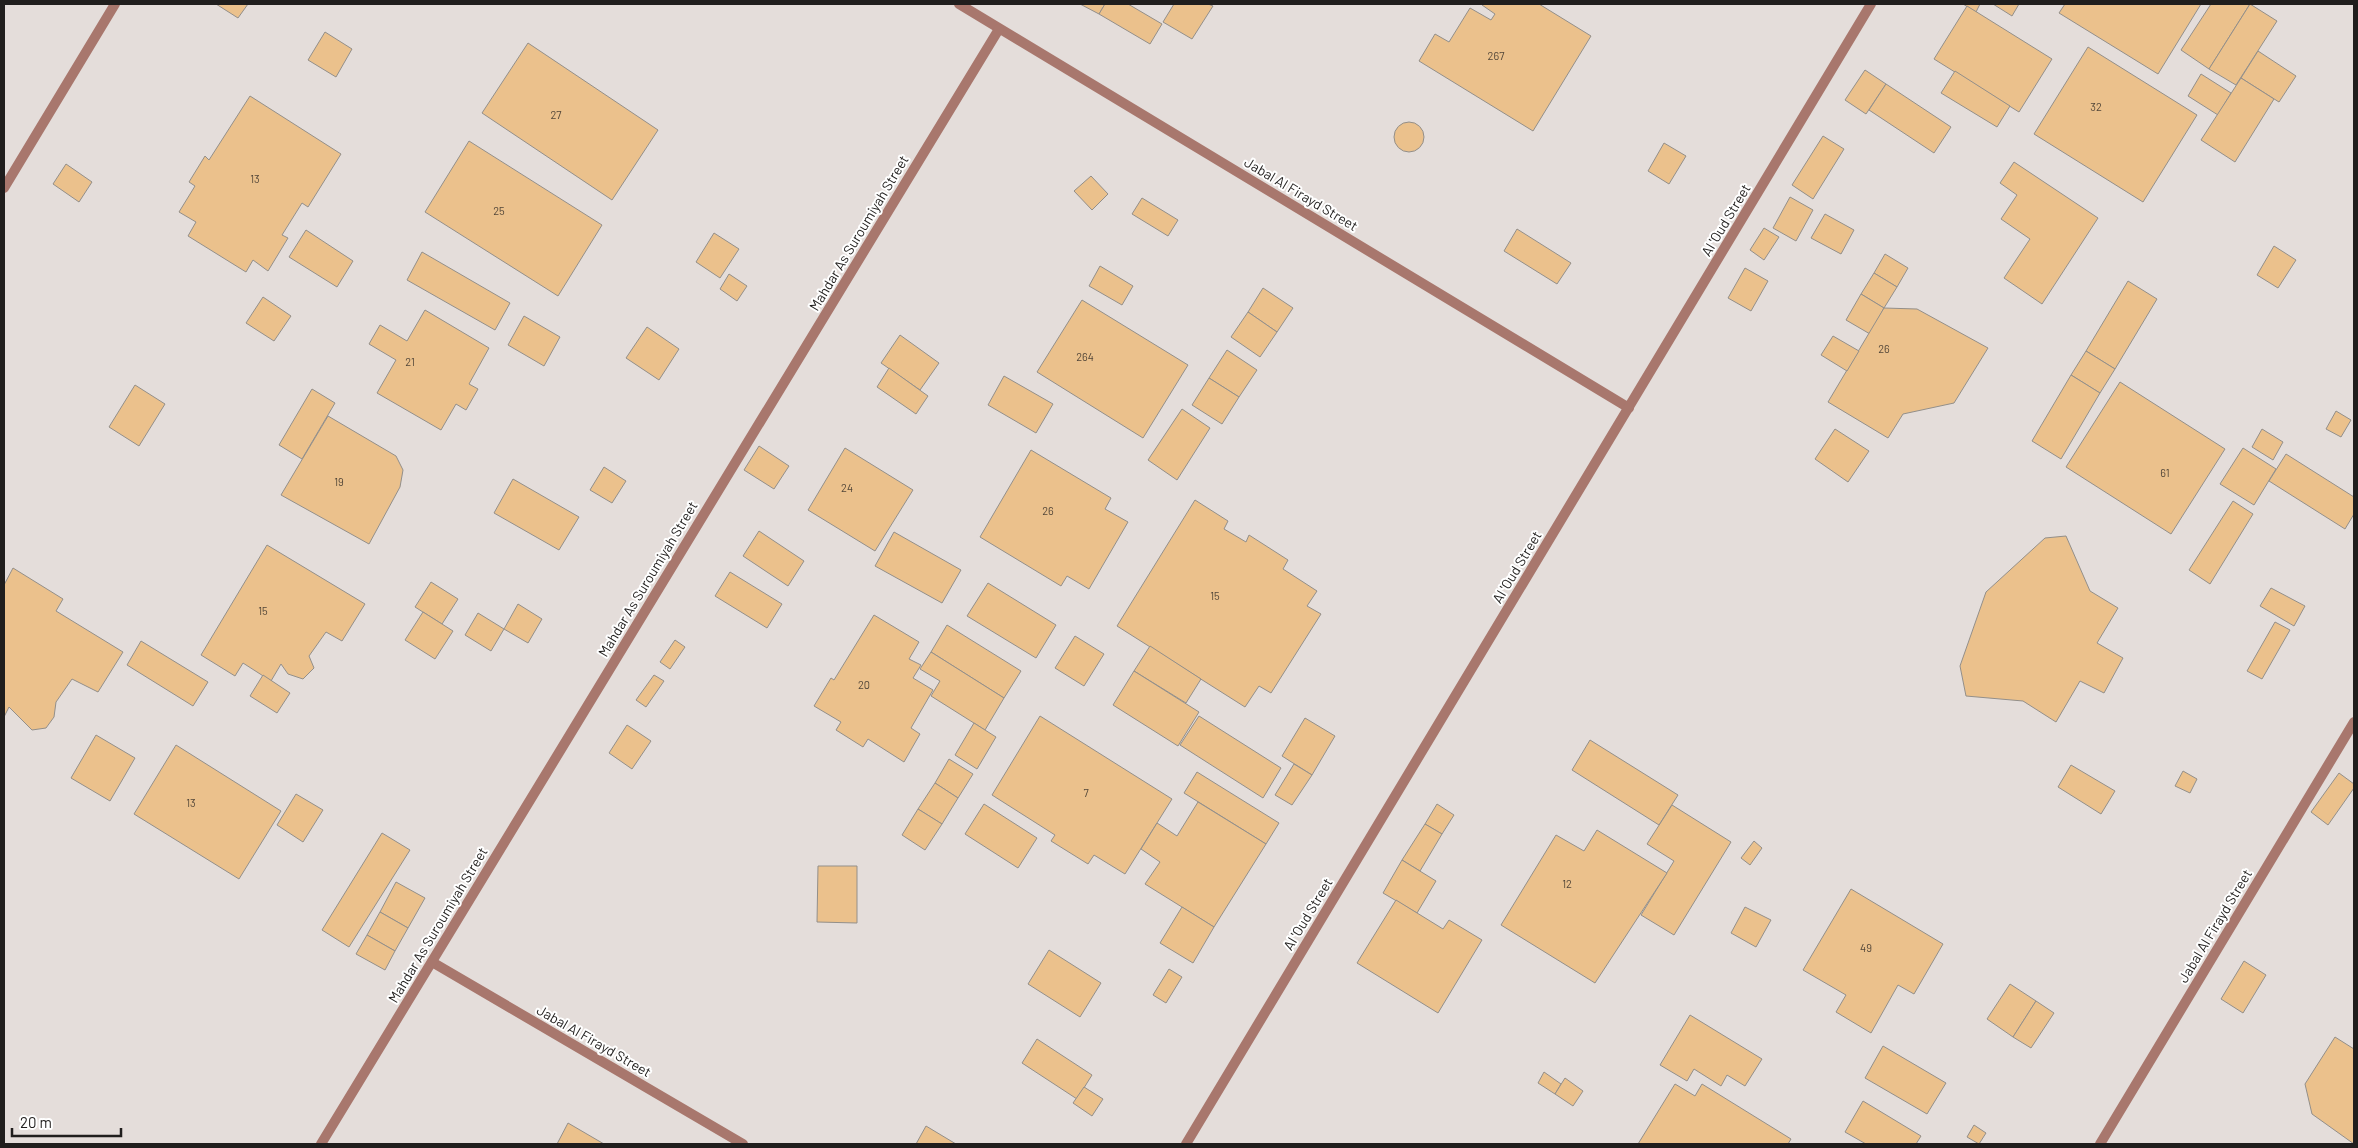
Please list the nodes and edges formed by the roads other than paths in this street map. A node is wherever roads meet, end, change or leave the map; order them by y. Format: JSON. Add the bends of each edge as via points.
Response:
{"nodes":[{"id":1,"x":115,"y":4,"type":"edge"},
{"id":2,"x":959,"y":4,"type":"edge"},
{"id":3,"x":1871,"y":4,"type":"edge"},
{"id":4,"x":999,"y":29,"type":"junction"},
{"id":5,"x":4,"y":188,"type":"edge"},
{"id":6,"x":1630,"y":408,"type":"junction"},
{"id":7,"x":2354,"y":722,"type":"edge"},
{"id":8,"x":432,"y":962,"type":"junction"},
{"id":9,"x":321,"y":1144,"type":"edge"},
{"id":10,"x":743,"y":1144,"type":"edge"},
{"id":11,"x":1186,"y":1144,"type":"edge"},
{"id":12,"x":2100,"y":1144,"type":"edge"}],
"edges":[{"from":1,"to":5,"type":"street"},
{"from":2,"to":4,"type":"street","name":"Jabal Al Firayd Street"},
{"from":3,"to":6,"type":"street","name":"Al 'Oud Street"},
{"from":4,"to":6,"type":"street","name":"Jabal Al Firayd Street"},
{"from":4,"to":8,"type":"street","name":"Mahdar As Suroumiyah Street"},
{"from":6,"to":11,"type":"street","name":"Al 'Oud Street"},
{"from":7,"to":12,"type":"street","name":"Jabal Al Firayd Street"},
{"from":8,"to":9,"type":"street","name":"Mahdar As Suroumiyah Street"},
{"from":8,"to":10,"type":"street","name":"Jabal Al Firayd Street"}]}
